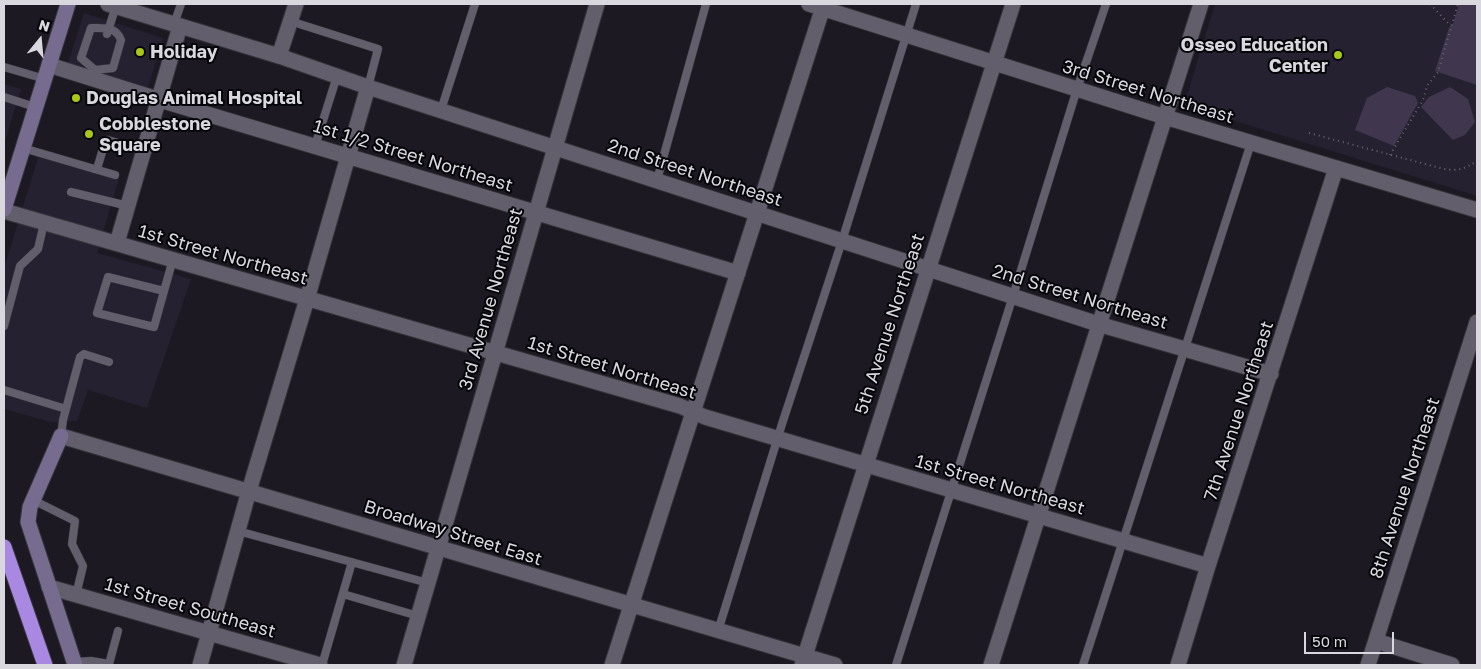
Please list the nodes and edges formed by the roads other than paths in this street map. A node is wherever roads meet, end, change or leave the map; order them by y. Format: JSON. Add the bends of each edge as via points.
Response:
{"nodes":[{"id":1,"x":68,"y":4,"type":"edge"},
{"id":2,"x":181,"y":4,"type":"edge"},
{"id":3,"x":296,"y":4,"type":"edge"},
{"id":4,"x":475,"y":4,"type":"edge"},
{"id":5,"x":597,"y":4,"type":"edge"},
{"id":6,"x":706,"y":4,"type":"edge"},
{"id":7,"x":916,"y":4,"type":"edge"},
{"id":8,"x":1012,"y":4,"type":"edge"},
{"id":9,"x":1106,"y":4,"type":"edge"},
{"id":10,"x":1201,"y":4,"type":"edge"},
{"id":11,"x":112,"y":5,"type":"edge"},
{"id":12,"x":818,"y":5,"type":"edge"},
{"id":13,"x":290,"y":21,"type":"junction"},
{"id":14,"x":177,"y":25,"type":"junction"},
{"id":15,"x":108,"y":31,"type":"junction"},
{"id":16,"x":906,"y":35,"type":"junction"},
{"id":17,"x":279,"y":56,"type":"junction"},
{"id":18,"x":98,"y":61,"type":"dead end"},
{"id":19,"x":994,"y":63,"type":"junction"},
{"id":20,"x":4,"y":67,"type":"edge"},
{"id":21,"x":47,"y":72,"type":"junction"},
{"id":22,"x":94,"y":74,"type":"junction"},
{"id":23,"x":337,"y":76,"type":"junction"},
{"id":24,"x":368,"y":87,"type":"junction"},
{"id":25,"x":1077,"y":89,"type":"junction"},
{"id":26,"x":4,"y":97,"type":"edge"},
{"id":27,"x":159,"y":99,"type":"junction"},
{"id":28,"x":35,"y":107,"type":"junction"},
{"id":29,"x":441,"y":110,"type":"junction"},
{"id":30,"x":1165,"y":117,"type":"junction"},
{"id":31,"x":1251,"y":143,"type":"junction"},
{"id":32,"x":315,"y":146,"type":"junction"},
{"id":33,"x":555,"y":147,"type":"junction"},
{"id":34,"x":23,"y":148,"type":"junction"},
{"id":35,"x":144,"y":150,"type":"junction"},
{"id":36,"x":347,"y":156,"type":"junction"},
{"id":37,"x":1336,"y":168,"type":"junction"},
{"id":38,"x":97,"y":169,"type":"junction"},
{"id":39,"x":115,"y":174,"type":"dead end"},
{"id":40,"x":657,"y":180,"type":"junction"},
{"id":41,"x":71,"y":192,"type":"dead end"},
{"id":42,"x":5,"y":203,"type":"edge"},
{"id":43,"x":128,"y":206,"type":"junction"},
{"id":44,"x":1477,"y":210,"type":"edge"},
{"id":45,"x":536,"y":213,"type":"junction"},
{"id":46,"x":756,"y":213,"type":"junction"},
{"id":47,"x":44,"y":223,"type":"junction"},
{"id":48,"x":842,"y":241,"type":"junction"},
{"id":49,"x":117,"y":244,"type":"junction"},
{"id":50,"x":173,"y":259,"type":"junction"},
{"id":51,"x":928,"y":268,"type":"junction"},
{"id":52,"x":738,"y":273,"type":"junction"},
{"id":53,"x":164,"y":291,"type":"junction"},
{"id":54,"x":1013,"y":296,"type":"junction"},
{"id":55,"x":307,"y":299,"type":"junction"},
{"id":56,"x":1477,"y":322,"type":"edge"},
{"id":57,"x":1098,"y":324,"type":"junction"},
{"id":58,"x":4,"y":326,"type":"edge"},
{"id":59,"x":1185,"y":349,"type":"junction"},
{"id":60,"x":495,"y":352,"type":"junction"},
{"id":61,"x":109,"y":362,"type":"dead end"},
{"id":62,"x":1270,"y":374,"type":"junction"},
{"id":63,"x":4,"y":390,"type":"edge"},
{"id":64,"x":66,"y":409,"type":"junction"},
{"id":65,"x":693,"y":412,"type":"junction"},
{"id":66,"x":62,"y":436,"type":"junction"},
{"id":67,"x":778,"y":439,"type":"junction"},
{"id":68,"x":865,"y":465,"type":"junction"},
{"id":69,"x":951,"y":490,"type":"junction"},
{"id":70,"x":249,"y":492,"type":"junction"},
{"id":71,"x":33,"y":500,"type":"junction"},
{"id":72,"x":1038,"y":515,"type":"junction"},
{"id":73,"x":238,"y":531,"type":"junction"},
{"id":74,"x":1125,"y":540,"type":"junction"},
{"id":75,"x":4,"y":546,"type":"edge"},
{"id":76,"x":438,"y":548,"type":"junction"},
{"id":77,"x":4,"y":560,"type":"edge"},
{"id":78,"x":352,"y":562,"type":"junction"},
{"id":79,"x":1208,"y":566,"type":"junction"},
{"id":80,"x":428,"y":583,"type":"junction"},
{"id":81,"x":49,"y":587,"type":"junction"},
{"id":82,"x":343,"y":594,"type":"junction"},
{"id":83,"x":76,"y":595,"type":"junction"},
{"id":84,"x":631,"y":605,"type":"junction"},
{"id":85,"x":29,"y":615,"type":"junction"},
{"id":86,"x":418,"y":616,"type":"junction"},
{"id":87,"x":118,"y":631,"type":"dead end"},
{"id":88,"x":718,"y":631,"type":"junction"},
{"id":89,"x":209,"y":633,"type":"junction"},
{"id":90,"x":1376,"y":641,"type":"junction"},
{"id":91,"x":803,"y":661,"type":"edge"},
{"id":92,"x":74,"y":664,"type":"edge"},
{"id":93,"x":45,"y":665,"type":"edge"},
{"id":94,"x":200,"y":665,"type":"edge"},
{"id":95,"x":321,"y":665,"type":"edge"},
{"id":96,"x":404,"y":665,"type":"edge"},
{"id":97,"x":612,"y":665,"type":"edge"},
{"id":98,"x":835,"y":665,"type":"edge"},
{"id":99,"x":896,"y":665,"type":"edge"},
{"id":100,"x":991,"y":665,"type":"edge"},
{"id":101,"x":1084,"y":665,"type":"edge"},
{"id":102,"x":1178,"y":665,"type":"edge"},
{"id":103,"x":1368,"y":665,"type":"edge"},
{"id":104,"x":1452,"y":665,"type":"edge"}],
"edges":[{"from":1,"to":21,"type":"street"},
{"from":2,"to":14,"type":"lane"},
{"from":3,"to":13,"type":"street"},
{"from":4,"to":29,"type":"lane"},
{"from":5,"to":33,"type":"street","name":"3rd Avenue Northeast"},
{"from":6,"to":40,"type":"lane"},
{"from":7,"to":16,"type":"lane"},
{"from":8,"to":19,"type":"street","name":"5th Avenue Northeast"},
{"from":9,"to":25,"type":"lane"},
{"from":10,"to":30,"type":"street"},
{"from":11,"to":14,"type":"street","name":"2nd Street Northeast"},
{"from":11,"to":15,"type":"lane"},
{"from":12,"to":16,"type":"street","name":"3rd Street Northeast"},
{"from":12,"to":46,"type":"street"},
{"from":13,"to":17,"type":"street"},
{"from":13,"to":24,"type":"lane","via":[[378,48]]},
{"from":14,"to":17,"type":"street","name":"2nd Street Northeast"},
{"from":14,"to":27,"type":"street"},
{"from":15,"to":22,"type":"lane","via":[[120,36],[121,40],[113,68]]},
{"from":15,"to":22,"type":"lane","via":[[91,28],[81,58]]},
{"from":16,"to":19,"type":"street","name":"3rd Street Northeast"},
{"from":16,"to":48,"type":"lane"},
{"from":17,"to":23,"type":"street","name":"2nd Street Northeast"},
{"from":18,"to":22,"type":"lane"},
{"from":19,"to":25,"type":"street","name":"3rd Street Northeast"},
{"from":19,"to":51,"type":"street","name":"5th Avenue Northeast"},
{"from":20,"to":21,"type":"lane"},
{"from":21,"to":22,"type":"street","name":"1st 1/2 Street Northeast"},
{"from":21,"to":28,"type":"street"},
{"from":22,"to":27,"type":"street","name":"1st 1/2 Street Northeast"},
{"from":23,"to":24,"type":"street","name":"2nd Street Northeast"},
{"from":23,"to":32,"type":"lane"},
{"from":24,"to":29,"type":"street","name":"2nd Street Northeast"},
{"from":24,"to":36,"type":"street"},
{"from":25,"to":30,"type":"street","name":"3rd Street Northeast"},
{"from":25,"to":54,"type":"lane"},
{"from":26,"to":28,"type":"lane"},
{"from":27,"to":32,"type":"street","name":"1st 1/2 Street Northeast"},
{"from":27,"to":35,"type":"street"},
{"from":28,"to":34,"type":"street"},
{"from":29,"to":33,"type":"street","name":"2nd Street Northeast"},
{"from":30,"to":31,"type":"street","name":"3rd Street Northeast"},
{"from":30,"to":57,"type":"street"},
{"from":31,"to":37,"type":"street","name":"3rd Street Northeast"},
{"from":31,"to":59,"type":"lane"},
{"from":32,"to":36,"type":"street","name":"1st 1/2 Street Northeast"},
{"from":33,"to":40,"type":"street","name":"2nd Street Northeast"},
{"from":33,"to":45,"type":"street","name":"3rd Avenue Northeast"},
{"from":34,"to":38,"type":"lane"},
{"from":34,"to":42,"type":"street"},
{"from":35,"to":38,"type":"lane","via":[[108,140]]},
{"from":35,"to":43,"type":"street"},
{"from":36,"to":45,"type":"street","name":"1st 1/2 Street Northeast"},
{"from":36,"to":55,"type":"street"},
{"from":37,"to":44,"type":"street","name":"3rd Street Northeast"},
{"from":37,"to":62,"type":"street","name":"7th Avenue Northeast"},
{"from":38,"to":39,"type":"lane"},
{"from":40,"to":46,"type":"street","name":"2nd Street Northeast"},
{"from":41,"to":43,"type":"lane"},
{"from":42,"to":47,"type":"street","name":"1st Street Northeast"},
{"from":43,"to":49,"type":"street"},
{"from":45,"to":52,"type":"street","name":"1st 1/2 Street Northeast"},
{"from":45,"to":60,"type":"street","name":"3rd Avenue Northeast"},
{"from":46,"to":48,"type":"street","name":"2nd Street Northeast"},
{"from":46,"to":52,"type":"street"},
{"from":47,"to":49,"type":"street","name":"1st Street Northeast"},
{"from":47,"to":58,"type":"lane","via":[[38,249],[20,266]]},
{"from":48,"to":51,"type":"street","name":"2nd Street Northeast"},
{"from":48,"to":67,"type":"lane"},
{"from":49,"to":50,"type":"street","name":"1st Street Northeast"},
{"from":50,"to":53,"type":"lane"},
{"from":50,"to":55,"type":"street","name":"1st Street Northeast"},
{"from":51,"to":54,"type":"street","name":"2nd Street Northeast"},
{"from":51,"to":68,"type":"street","name":"5th Avenue Northeast"},
{"from":52,"to":65,"type":"street"},
{"from":53,"to":53,"type":"lane","via":[[154,328],[97,313],[108,277]]},
{"from":54,"to":57,"type":"street","name":"2nd Street Northeast"},
{"from":54,"to":69,"type":"lane"},
{"from":55,"to":60,"type":"street","name":"1st Street Northeast"},
{"from":55,"to":70,"type":"street"},
{"from":56,"to":90,"type":"street","name":"8th Avenue Northeast"},
{"from":57,"to":59,"type":"street","name":"2nd Street Northeast"},
{"from":57,"to":72,"type":"street"},
{"from":59,"to":62,"type":"street","name":"2nd Street Northeast"},
{"from":59,"to":74,"type":"lane"},
{"from":60,"to":65,"type":"street","name":"1st Street Northeast"},
{"from":60,"to":76,"type":"street","name":"3rd Avenue Northeast"},
{"from":61,"to":64,"type":"lane","via":[[84,354],[80,357]]},
{"from":62,"to":79,"type":"street","name":"7th Avenue Northeast"},
{"from":63,"to":64,"type":"lane"},
{"from":64,"to":66,"type":"lane"},
{"from":65,"to":67,"type":"street","name":"1st Street Northeast"},
{"from":65,"to":84,"type":"street"},
{"from":66,"to":70,"type":"street","name":"Broadway Street East"},
{"from":66,"to":71,"type":"street"},
{"from":67,"to":68,"type":"street","name":"1st Street Northeast"},
{"from":67,"to":88,"type":"lane"},
{"from":68,"to":69,"type":"street","name":"1st Street Northeast"},
{"from":68,"to":91,"type":"street","name":"5th Avenue Northeast"},
{"from":69,"to":72,"type":"street","name":"1st Street Northeast"},
{"from":69,"to":99,"type":"lane"},
{"from":70,"to":73,"type":"street"},
{"from":70,"to":76,"type":"street","name":"Broadway Street East"},
{"from":71,"to":81,"type":"street","via":[[28,522]]},
{"from":71,"to":83,"type":"lane","via":[[75,521],[72,544],[83,566]]},
{"from":72,"to":74,"type":"street","name":"1st Street Northeast"},
{"from":72,"to":100,"type":"street"},
{"from":73,"to":78,"type":"lane"},
{"from":73,"to":89,"type":"street"},
{"from":74,"to":79,"type":"street","name":"1st Street Northeast"},
{"from":74,"to":101,"type":"lane"},
{"from":75,"to":85,"type":"highway"},
{"from":76,"to":80,"type":"street","name":"3rd Avenue Northeast"},
{"from":76,"to":84,"type":"street","name":"Broadway Street East"},
{"from":77,"to":85,"type":"highway"},
{"from":78,"to":80,"type":"lane"},
{"from":78,"to":82,"type":"lane"},
{"from":79,"to":102,"type":"street","name":"7th Avenue Northeast"},
{"from":80,"to":86,"type":"street","name":"3rd Avenue Northeast"},
{"from":81,"to":83,"type":"street","name":"1st Street Southeast"},
{"from":81,"to":92,"type":"street"},
{"from":82,"to":86,"type":"lane"},
{"from":82,"to":95,"type":"lane"},
{"from":83,"to":89,"type":"street","name":"1st Street Southeast"},
{"from":84,"to":88,"type":"street","name":"Broadway Street East"},
{"from":84,"to":97,"type":"street"},
{"from":85,"to":93,"type":"highway"},
{"from":86,"to":96,"type":"street","name":"3rd Avenue Northeast"},
{"from":87,"to":92,"type":"lane","via":[[108,664],[91,661]]},
{"from":88,"to":91,"type":"street","name":"Broadway Street East"},
{"from":89,"to":94,"type":"street"},
{"from":89,"to":95,"type":"street","name":"1st Street Southeast"},
{"from":90,"to":103,"type":"street","name":"8th Avenue Northeast"},
{"from":90,"to":104,"type":"street"},
{"from":91,"to":98,"type":"street","name":"Broadway Street East"}]}
